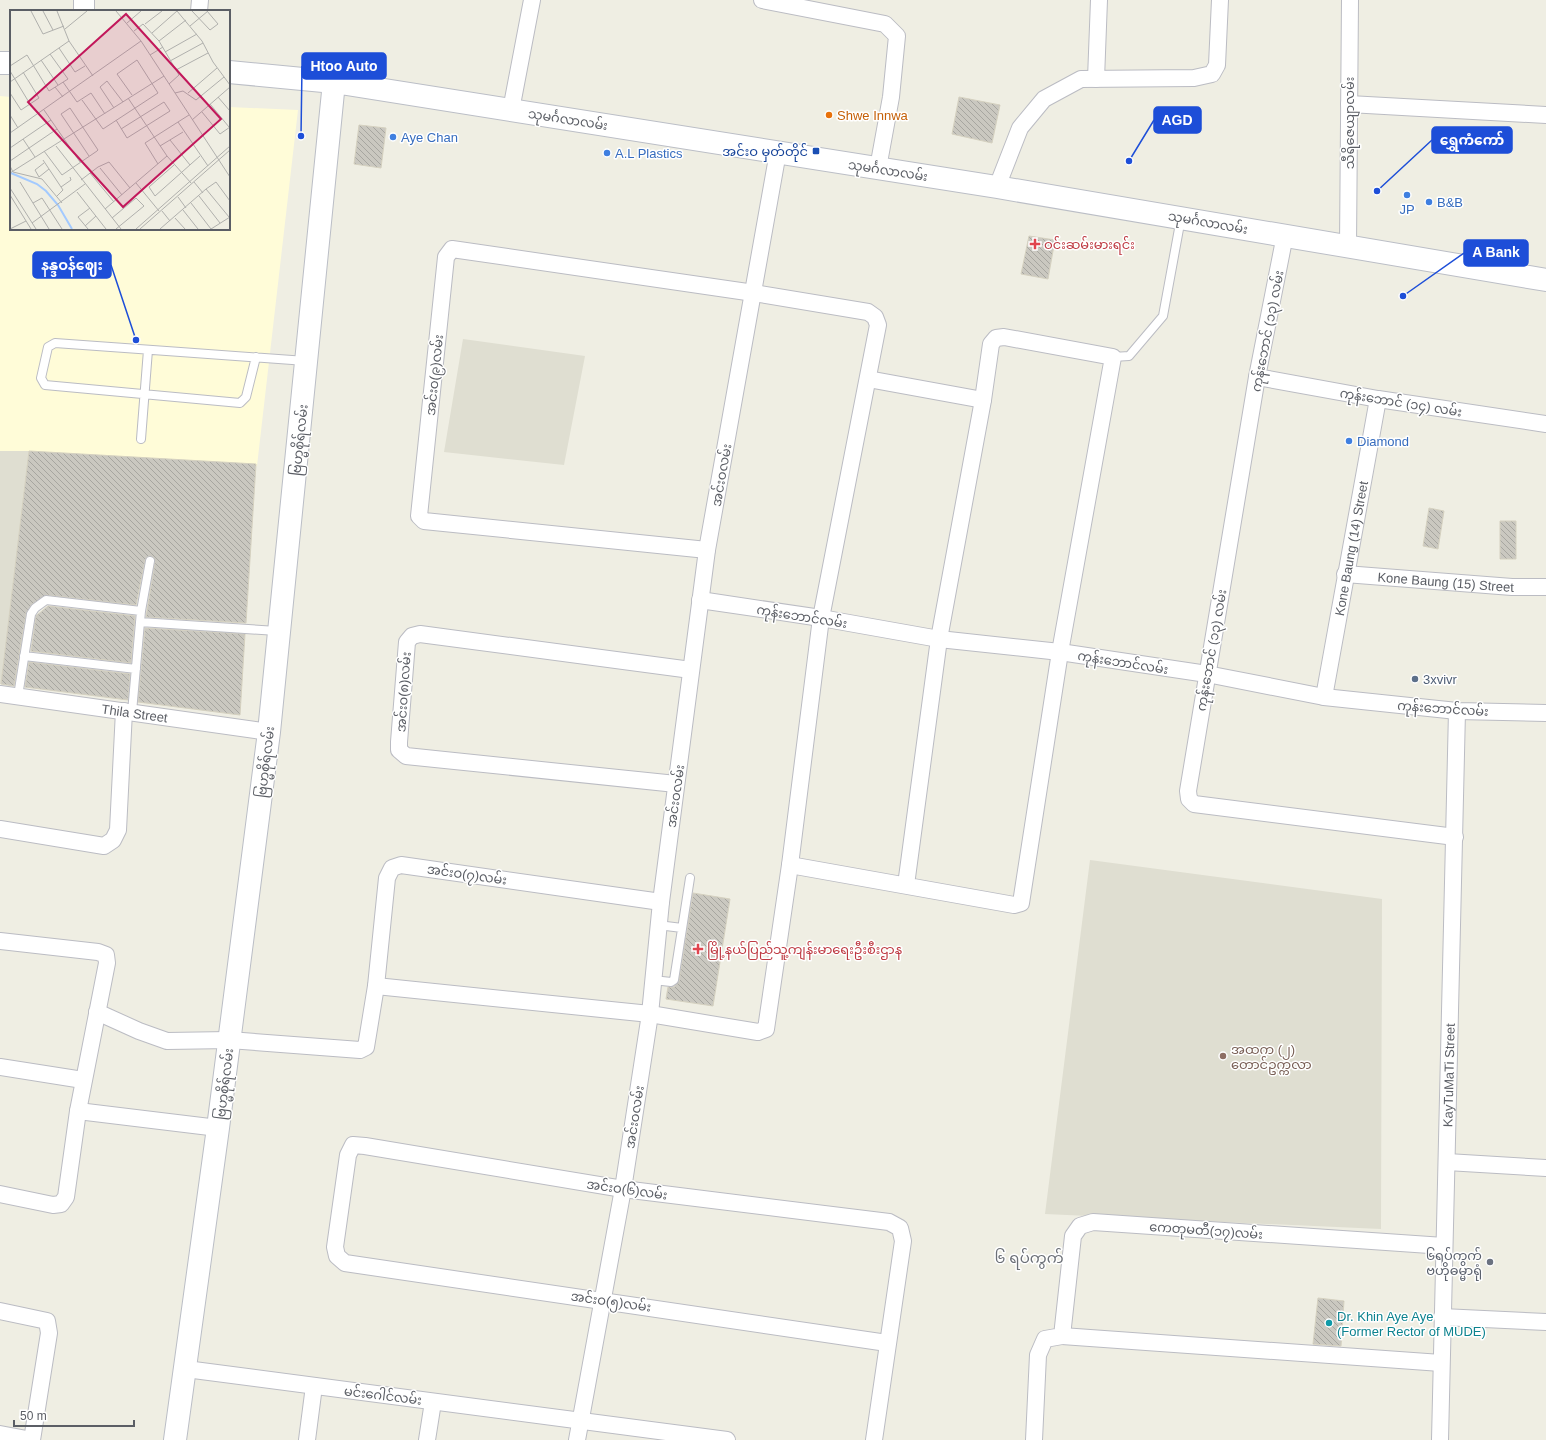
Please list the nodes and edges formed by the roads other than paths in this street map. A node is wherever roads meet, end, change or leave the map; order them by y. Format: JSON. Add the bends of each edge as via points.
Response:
{"nodes":[{"id":1,"x":532,"y":0,"type":"edge"},
{"id":2,"x":762,"y":0,"type":"edge"},
{"id":3,"x":1099,"y":0,"type":"edge"},
{"id":4,"x":1220,"y":0,"type":"edge"},
{"id":5,"x":1350,"y":0,"type":"edge"},
{"id":6,"x":823,"y":6,"type":"edge"},
{"id":7,"x":230,"y":72,"type":"edge"},
{"id":8,"x":1096,"y":79,"type":"junction"},
{"id":9,"x":334,"y":82,"type":"junction"},
{"id":10,"x":1349,"y":104,"type":"junction"},
{"id":11,"x":512,"y":110,"type":"junction"},
{"id":12,"x":1546,"y":115,"type":"edge"},
{"id":13,"x":778,"y":152,"type":"junction"},
{"id":14,"x":878,"y":168,"type":"junction"},
{"id":15,"x":997,"y":187,"type":"junction"},
{"id":16,"x":1181,"y":218,"type":"junction"},
{"id":17,"x":1285,"y":236,"type":"junction"},
{"id":18,"x":1348,"y":246,"type":"junction"},
{"id":19,"x":1546,"y":280,"type":"edge"},
{"id":20,"x":754,"y":293,"type":"junction"},
{"id":21,"x":148,"y":350,"type":"junction"},
{"id":22,"x":256,"y":357,"type":"junction"},
{"id":23,"x":1113,"y":357,"type":"junction"},
{"id":24,"x":307,"y":361,"type":"junction"},
{"id":25,"x":1257,"y":377,"type":"junction"},
{"id":26,"x":868,"y":379,"type":"junction"},
{"id":27,"x":144,"y":394,"type":"junction"},
{"id":28,"x":1378,"y":399,"type":"junction"},
{"id":29,"x":983,"y":400,"type":"junction"},
{"id":30,"x":1546,"y":424,"type":"edge"},
{"id":31,"x":141,"y":439,"type":"dead end"},
{"id":32,"x":707,"y":550,"type":"junction"},
{"id":33,"x":150,"y":561,"type":"dead end"},
{"id":34,"x":1345,"y":574,"type":"junction"},
{"id":35,"x":1546,"y":587,"type":"edge"},
{"id":36,"x":700,"y":600,"type":"junction"},
{"id":37,"x":141,"y":611,"type":"junction"},
{"id":38,"x":821,"y":618,"type":"junction"},
{"id":39,"x":140,"y":622,"type":"junction"},
{"id":40,"x":279,"y":631,"type":"junction"},
{"id":41,"x":940,"y":639,"type":"junction"},
{"id":42,"x":1060,"y":652,"type":"junction"},
{"id":43,"x":24,"y":656,"type":"junction"},
{"id":44,"x":136,"y":669,"type":"junction"},
{"id":45,"x":691,"y":670,"type":"junction"},
{"id":46,"x":1207,"y":674,"type":"junction"},
{"id":47,"x":0,"y":694,"type":"edge"},
{"id":48,"x":18,"y":696,"type":"junction"},
{"id":49,"x":1324,"y":697,"type":"junction"},
{"id":50,"x":1457,"y":711,"type":"junction"},
{"id":51,"x":128,"y":712,"type":"junction"},
{"id":52,"x":1546,"y":713,"type":"edge"},
{"id":53,"x":269,"y":732,"type":"junction"},
{"id":54,"x":676,"y":784,"type":"junction"},
{"id":55,"x":0,"y":829,"type":"edge"},
{"id":56,"x":1455,"y":837,"type":"junction"},
{"id":57,"x":790,"y":866,"type":"junction"},
{"id":58,"x":690,"y":878,"type":"dead end"},
{"id":59,"x":906,"y":885,"type":"junction"},
{"id":60,"x":661,"y":902,"type":"junction"},
{"id":61,"x":658,"y":925,"type":"junction"},
{"id":62,"x":682,"y":928,"type":"junction"},
{"id":63,"x":0,"y":941,"type":"edge"},
{"id":64,"x":653,"y":980,"type":"junction"},
{"id":65,"x":376,"y":986,"type":"junction"},
{"id":66,"x":98,"y":1012,"type":"junction"},
{"id":67,"x":650,"y":1014,"type":"junction"},
{"id":68,"x":229,"y":1040,"type":"junction"},
{"id":69,"x":0,"y":1067,"type":"edge"},
{"id":70,"x":84,"y":1080,"type":"junction"},
{"id":71,"x":78,"y":1111,"type":"junction"},
{"id":72,"x":218,"y":1128,"type":"junction"},
{"id":73,"x":1447,"y":1162,"type":"junction"},
{"id":74,"x":1546,"y":1168,"type":"edge"},
{"id":75,"x":623,"y":1189,"type":"junction"},
{"id":76,"x":0,"y":1194,"type":"edge"},
{"id":77,"x":1444,"y":1246,"type":"junction"},
{"id":78,"x":337,"y":1256,"type":"joint"},
{"id":79,"x":603,"y":1300,"type":"junction"},
{"id":80,"x":0,"y":1311,"type":"edge"},
{"id":81,"x":1442,"y":1317,"type":"junction"},
{"id":82,"x":1546,"y":1322,"type":"edge"},
{"id":83,"x":1062,"y":1336,"type":"junction"},
{"id":84,"x":887,"y":1343,"type":"junction"},
{"id":85,"x":1442,"y":1363,"type":"junction"},
{"id":86,"x":186,"y":1369,"type":"junction"},
{"id":87,"x":314,"y":1386,"type":"junction"},
{"id":88,"x":433,"y":1402,"type":"junction"},
{"id":89,"x":581,"y":1421,"type":"junction"},
{"id":90,"x":0,"y":1434,"type":"edge"},
{"id":91,"x":32,"y":1440,"type":"edge"},
{"id":92,"x":175,"y":1440,"type":"edge"},
{"id":93,"x":307,"y":1440,"type":"edge"},
{"id":94,"x":428,"y":1440,"type":"edge"},
{"id":95,"x":577,"y":1440,"type":"edge"},
{"id":96,"x":727,"y":1440,"type":"edge"},
{"id":97,"x":874,"y":1440,"type":"edge"},
{"id":98,"x":1034,"y":1440,"type":"edge"},
{"id":99,"x":1440,"y":1440,"type":"edge"}],
"edges":[{"from":1,"to":11,"type":"street"},
{"from":2,"to":6,"type":"street"},
{"from":3,"to":8,"type":"street"},
{"from":4,"to":8,"type":"street","via":[[1217,65],[1212,74],[1194,78]]},
{"from":5,"to":10,"type":"street","name":"သီရိဇေယျာလမ်း"},
{"from":6,"to":14,"type":"street","via":[[885,24],[897,36],[891,98]]},
{"from":7,"to":9,"type":"main road","name":"သုမင်္ဂလာလမ်း"},
{"from":8,"to":15,"type":"street","via":[[1081,79],[1044,99],[1020,128]]},
{"from":9,"to":11,"type":"main road","name":"သုမင်္ဂလာလမ်း"},
{"from":9,"to":24,"type":"main road","name":"ဗြဟ္မစိုရ်လမ်း"},
{"from":10,"to":12,"type":"street"},
{"from":10,"to":18,"type":"street","name":"သီရိဇေယျာလမ်း"},
{"from":11,"to":13,"type":"main road","name":"သုမင်္ဂလာလမ်း"},
{"from":13,"to":14,"type":"main road","name":"သုမင်္ဂလာလမ်း"},
{"from":13,"to":20,"type":"street","name":"အင်းဝလမ်း"},
{"from":14,"to":15,"type":"main road","name":"သုမင်္ဂလာလမ်း"},
{"from":15,"to":16,"type":"main road","name":"သုမင်္ဂလာလမ်း"},
{"from":16,"to":17,"type":"main road","name":"သုမင်္ဂလာလမ်း"},
{"from":16,"to":23,"type":"lane","via":[[1163,316],[1129,356]]},
{"from":17,"to":18,"type":"main road","name":"သုမင်္ဂလာလမ်း"},
{"from":17,"to":25,"type":"street","name":"ကုန်းဘောင် (၁၃) လမ်း"},
{"from":18,"to":19,"type":"main road","name":"သုမင်္ဂလာလမ်း"},
{"from":20,"to":26,"type":"street","via":[[868,312],[875,317],[878,325]]},
{"from":20,"to":32,"type":"street","name":"အင်းဝလမ်း"},
{"from":20,"to":32,"type":"street","name":"အင်းဝ(၉)လမ်း","via":[[460,249],[452,249],[446,257],[419,516],[424,521]]},
{"from":21,"to":22,"type":"lane"},
{"from":21,"to":27,"type":"lane"},
{"from":21,"to":27,"type":"lane","via":[[56,343],[48,347],[41,378],[45,385]]},
{"from":22,"to":24,"type":"lane"},
{"from":22,"to":27,"type":"lane","via":[[246,398],[240,403]]},
{"from":23,"to":29,"type":"street","via":[[1004,337],[996,338],[991,344]]},
{"from":23,"to":42,"type":"street"},
{"from":24,"to":40,"type":"main road","name":"ဗြဟ္မစိုရ်လမ်း"},
{"from":25,"to":28,"type":"street","name":"ကုန်းဘောင် (၁၄) လမ်း"},
{"from":25,"to":46,"type":"street","name":"ကုန်းဘောင် (၁၃) လမ်း"},
{"from":26,"to":29,"type":"street"},
{"from":26,"to":38,"type":"street"},
{"from":27,"to":31,"type":"lane"},
{"from":28,"to":30,"type":"street","name":"ကုန်းဘောင် (၁၄) လမ်း"},
{"from":28,"to":34,"type":"street","name":"Kone Baung (14) Street"},
{"from":29,"to":41,"type":"street"},
{"from":32,"to":36,"type":"street","name":"အင်းဝလမ်း"},
{"from":33,"to":37,"type":"lane"},
{"from":34,"to":35,"type":"street","name":"Kone Baung (15) Street","via":[[1512,588]]},
{"from":34,"to":49,"type":"street","name":"Kone Baung (14) Street"},
{"from":36,"to":38,"type":"street","name":"ကုန်းဘောင်လမ်း"},
{"from":36,"to":45,"type":"street","name":"အင်းဝလမ်း"},
{"from":37,"to":39,"type":"lane"},
{"from":37,"to":43,"type":"lane","via":[[46,600],[31,614]]},
{"from":38,"to":41,"type":"street","name":"ကုန်းဘောင်လမ်း"},
{"from":38,"to":57,"type":"street"},
{"from":39,"to":40,"type":"lane"},
{"from":39,"to":44,"type":"lane"},
{"from":40,"to":53,"type":"main road","name":"ဗြဟ္မစိုရ်လမ်း"},
{"from":41,"to":42,"type":"street","name":"ကုန်းဘောင်လမ်း"},
{"from":41,"to":59,"type":"street"},
{"from":42,"to":46,"type":"street","name":"ကုန်းဘောင်လမ်း"},
{"from":42,"to":59,"type":"street","via":[[1021,903],[1014,905]]},
{"from":43,"to":44,"type":"lane"},
{"from":43,"to":48,"type":"lane"},
{"from":44,"to":51,"type":"lane"},
{"from":45,"to":54,"type":"street","name":"အင်းဝလမ်း"},
{"from":45,"to":54,"type":"street","name":"အင်းဝ(၈)လမ်း","via":[[420,634],[412,636],[407,642],[399,742],[399,750],[406,756]]},
{"from":46,"to":49,"type":"street","name":"ကုန်းဘောင်လမ်း"},
{"from":46,"to":56,"type":"street","name":"ကုန်းဘောင် (၁၃) လမ်း","via":[[1188,791],[1189,799],[1194,804]]},
{"from":47,"to":48,"type":"street","name":"Thila Street"},
{"from":48,"to":51,"type":"street","name":"Thila Street"},
{"from":49,"to":50,"type":"street","name":"ကုန်းဘောင်လမ်း"},
{"from":50,"to":52,"type":"street","name":"ကုန်းဘောင်လမ်း"},
{"from":50,"to":56,"type":"street","name":"KayTuMaTi Street"},
{"from":51,"to":53,"type":"street","name":"Thila Street"},
{"from":51,"to":55,"type":"street","via":[[118,830],[113,840],[104,846]]},
{"from":53,"to":68,"type":"main road","name":"ဗြဟ္မစိုရ်လမ်း"},
{"from":54,"to":60,"type":"street","name":"အင်းဝလမ်း"},
{"from":56,"to":73,"type":"street","name":"KayTuMaTi Street"},
{"from":57,"to":59,"type":"street"},
{"from":57,"to":67,"type":"street","via":[[766,1029],[758,1032]]},
{"from":58,"to":62,"type":"lane"},
{"from":60,"to":61,"type":"street","name":"အင်းဝလမ်း"},
{"from":60,"to":65,"type":"street","name":"အင်းဝ(၇)လမ်း","via":[[401,865],[392,868],[387,878]]},
{"from":61,"to":62,"type":"lane"},
{"from":61,"to":64,"type":"street","name":"အင်းဝလမ်း"},
{"from":62,"to":64,"type":"lane","via":[[674,980]]},
{"from":63,"to":66,"type":"street","via":[[106,955],[108,963]]},
{"from":64,"to":67,"type":"street","name":"အင်းဝလမ်း"},
{"from":65,"to":67,"type":"street"},
{"from":65,"to":68,"type":"street","name":"အင်းဝ(၇)လမ်း","via":[[366,1047],[360,1050]]},
{"from":66,"to":68,"type":"street","via":[[167,1041]]},
{"from":66,"to":70,"type":"street"},
{"from":67,"to":75,"type":"street","name":"အင်းဝလမ်း"},
{"from":68,"to":72,"type":"main road","name":"ဗြဟ္မစိုရ်လမ်း"},
{"from":69,"to":70,"type":"street"},
{"from":70,"to":71,"type":"street"},
{"from":71,"to":72,"type":"street"},
{"from":71,"to":76,"type":"street","via":[[66,1197],[61,1204],[53,1205]]},
{"from":72,"to":86,"type":"main road","name":"ဗြဟ္မစိုရ်လမ်း"},
{"from":73,"to":74,"type":"street"},
{"from":73,"to":77,"type":"street","name":"KayTuMaTi Street"},
{"from":75,"to":78,"type":"street","name":"အင်းဝ(၆)လမ်း","via":[[353,1145],[348,1155],[335,1247]]},
{"from":75,"to":79,"type":"street","name":"အင်းဝလမ်း"},
{"from":75,"to":84,"type":"street","name":"အင်းဝ(၆)လမ်း","via":[[889,1222],[900,1228],[903,1241]]},
{"from":77,"to":81,"type":"street","name":"KayTuMaTi Street"},
{"from":77,"to":83,"type":"street","name":"ကေတုမတီ(၁၇)လမ်း","via":[[1093,1222],[1080,1226],[1073,1236]]},
{"from":78,"to":79,"type":"street","name":"အင်းဝ(၅)လမ်း","via":[[345,1264]]},
{"from":79,"to":84,"type":"street","name":"အင်းဝ(၅)လမ်း"},
{"from":79,"to":89,"type":"street","name":"အင်းဝလမ်း"},
{"from":80,"to":91,"type":"street","via":[[47,1321],[49,1333]]},
{"from":81,"to":82,"type":"street"},
{"from":81,"to":85,"type":"street","name":"KayTuMaTi Street"},
{"from":83,"to":85,"type":"street"},
{"from":83,"to":98,"type":"street","via":[[1045,1339],[1038,1355]]},
{"from":84,"to":97,"type":"street"},
{"from":85,"to":99,"type":"street","name":"KayTuMaTi Street"},
{"from":86,"to":87,"type":"street","name":"မင်းဂေါင်လမ်း"},
{"from":86,"to":92,"type":"main road","name":"ဗြဟ္မစိုရ်လမ်း"},
{"from":87,"to":88,"type":"street","name":"မင်းဂေါင်လမ်း"},
{"from":87,"to":93,"type":"street"},
{"from":88,"to":89,"type":"street","name":"မင်းဂေါင်လမ်း"},
{"from":88,"to":94,"type":"street"},
{"from":89,"to":95,"type":"street","name":"အင်းဝလမ်း"},
{"from":89,"to":96,"type":"street","name":"မင်းဂေါင်လမ်း"},
{"from":90,"to":91,"type":"street"}]}
